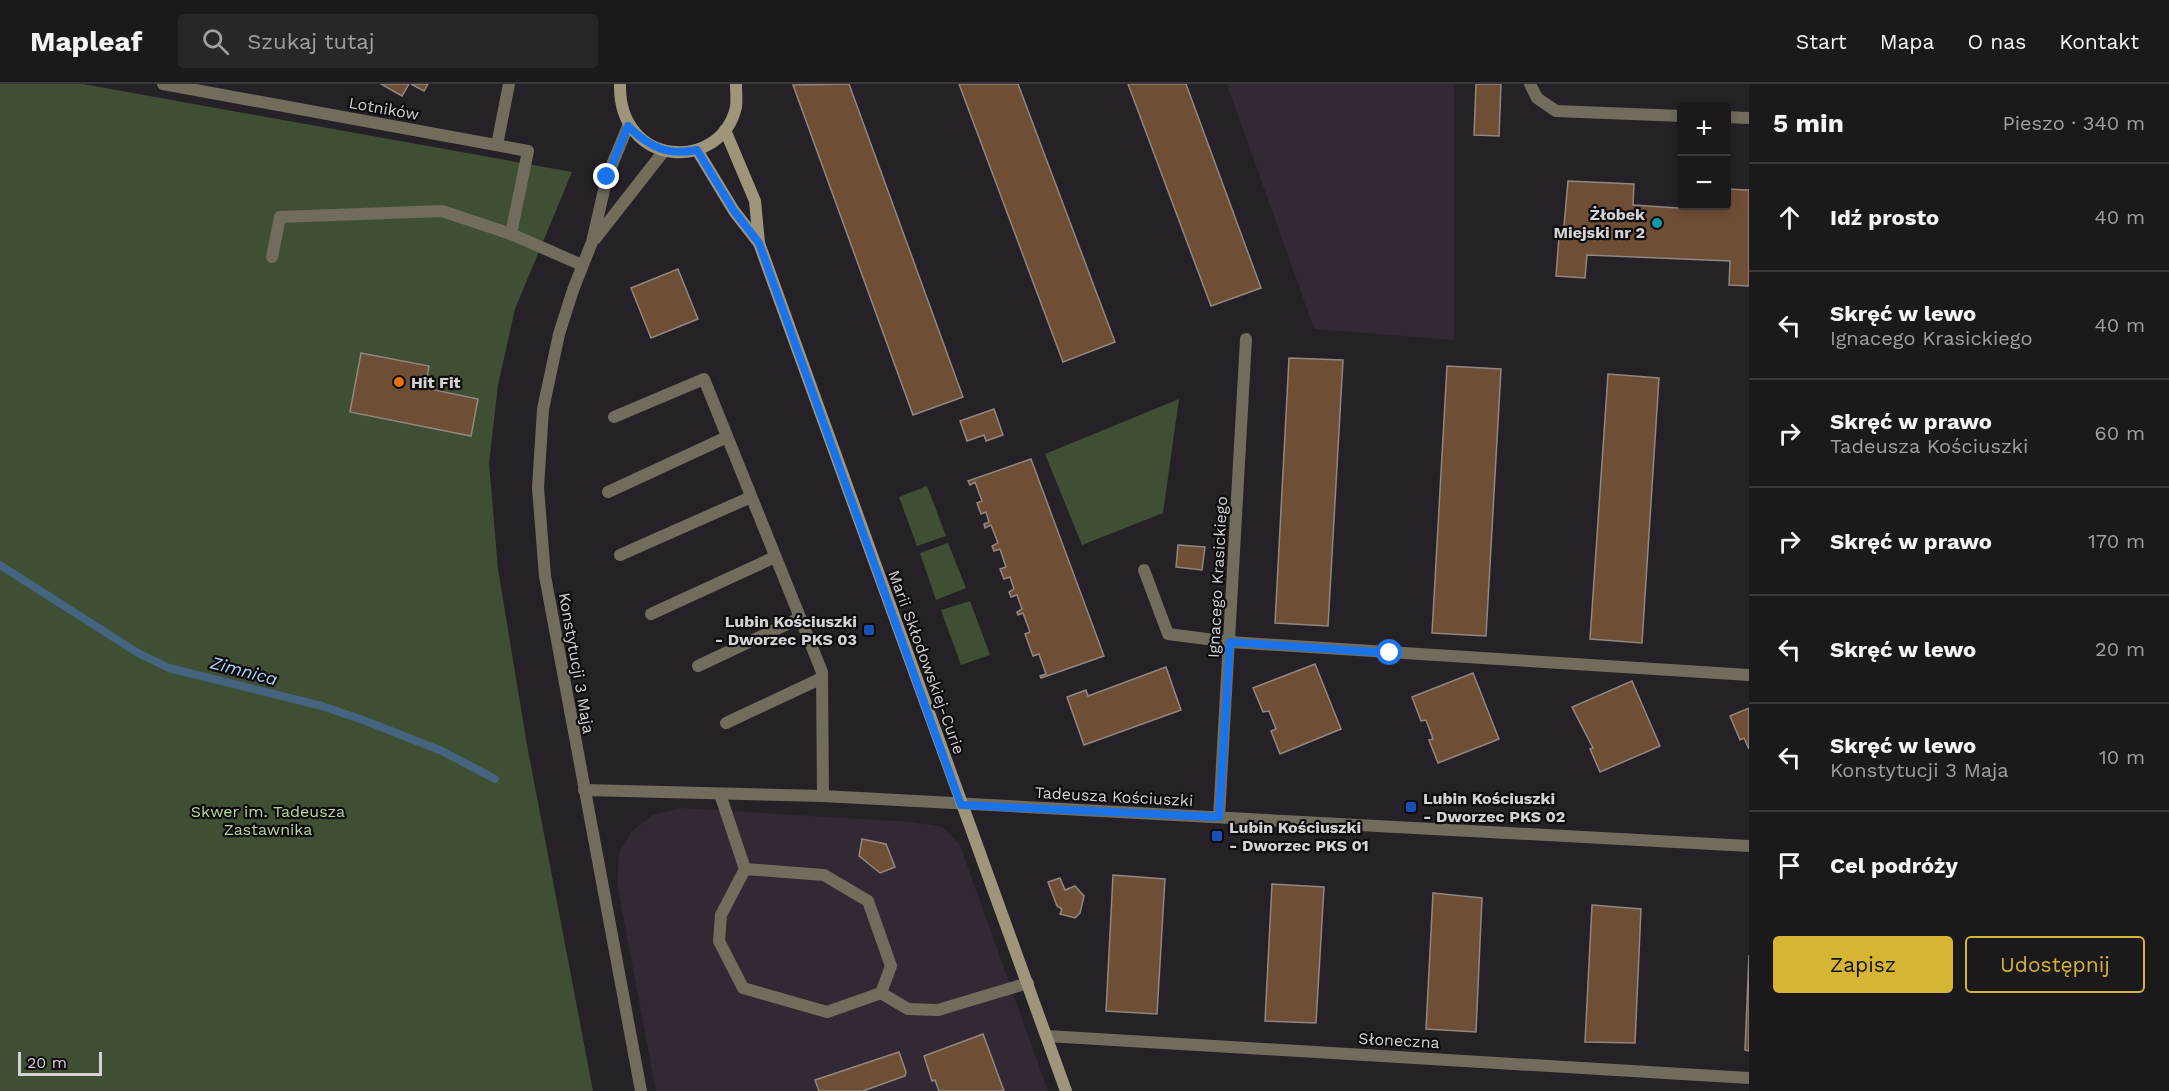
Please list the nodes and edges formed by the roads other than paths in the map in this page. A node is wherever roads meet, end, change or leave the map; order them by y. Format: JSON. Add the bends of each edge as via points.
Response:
{"nodes":[{"id":1,"x":163,"y":84,"type":"edge"},
{"id":2,"x":510,"y":84,"type":"edge"},
{"id":3,"x":620,"y":84,"type":"edge"},
{"id":4,"x":736,"y":84,"type":"edge"},
{"id":5,"x":1530,"y":84,"type":"edge"},
{"id":6,"x":1677,"y":116,"type":"edge"},
{"id":7,"x":1731,"y":117,"type":"edge"},
{"id":8,"x":1749,"y":118,"type":"edge"},
{"id":9,"x":628,"y":126,"type":"junction"},
{"id":10,"x":725,"y":130,"type":"junction"},
{"id":11,"x":497,"y":145,"type":"junction"},
{"id":12,"x":697,"y":150,"type":"junction"},
{"id":13,"x":664,"y":151,"type":"junction"},
{"id":14,"x":511,"y":234,"type":"junction"},
{"id":15,"x":592,"y":242,"type":"junction"},
{"id":16,"x":759,"y":243,"type":"junction"},
{"id":17,"x":272,"y":257,"type":"dead end"},
{"id":18,"x":582,"y":265,"type":"junction"},
{"id":19,"x":1246,"y":339,"type":"dead end"},
{"id":20,"x":614,"y":417,"type":"dead end"},
{"id":21,"x":727,"y":437,"type":"junction"},
{"id":22,"x":608,"y":492,"type":"dead end"},
{"id":23,"x":751,"y":497,"type":"junction"},
{"id":24,"x":620,"y":555,"type":"dead end"},
{"id":25,"x":775,"y":557,"type":"junction"},
{"id":26,"x":1144,"y":570,"type":"dead end"},
{"id":27,"x":651,"y":614,"type":"dead end"},
{"id":28,"x":800,"y":618,"type":"junction"},
{"id":29,"x":1230,"y":642,"type":"junction"},
{"id":30,"x":698,"y":666,"type":"dead end"},
{"id":31,"x":1749,"y":675,"type":"edge"},
{"id":32,"x":822,"y":678,"type":"junction"},
{"id":33,"x":726,"y":723,"type":"dead end"},
{"id":34,"x":584,"y":790,"type":"junction"},
{"id":35,"x":720,"y":794,"type":"junction"},
{"id":36,"x":824,"y":796,"type":"junction"},
{"id":37,"x":961,"y":805,"type":"junction"},
{"id":38,"x":1219,"y":817,"type":"junction"},
{"id":39,"x":1749,"y":846,"type":"edge"},
{"id":40,"x":745,"y":869,"type":"junction"},
{"id":41,"x":1028,"y":983,"type":"junction"},
{"id":42,"x":881,"y":993,"type":"junction"},
{"id":43,"x":1047,"y":1036,"type":"junction"},
{"id":44,"x":1749,"y":1078,"type":"edge"},
{"id":45,"x":641,"y":1091,"type":"edge"},
{"id":46,"x":1065,"y":1091,"type":"edge"}],
"edges":[{"from":1,"to":11,"type":"street","name":"Lotników"},
{"from":2,"to":11,"type":"street"},
{"from":3,"to":9,"type":"street","via":[[620,104]]},
{"from":4,"to":10,"type":"street","via":[[736,108]]},
{"from":5,"to":6,"type":"street","via":[[1537,98],[1556,111]]},
{"from":7,"to":8,"type":"street"},
{"from":9,"to":13,"type":"street","via":[[644,142]]},
{"from":9,"to":15,"type":"street","name":"Konstytucji 3 Maja","via":[[603,189]]},
{"from":10,"to":12,"type":"street"},
{"from":10,"to":16,"type":"street","name":"Marii Skłodowskiej-Curie","via":[[755,201]]},
{"from":11,"to":14,"type":"street","name":"Lotników","via":[[528,151]]},
{"from":12,"to":13,"type":"street"},
{"from":12,"to":16,"type":"street","name":"Marii Skłodowskiej-Curie","via":[[734,211]]},
{"from":13,"to":15,"type":"street","name":"Konstytucji 3 Maja"},
{"from":14,"to":17,"type":"street","via":[[442,211],[280,217]]},
{"from":14,"to":18,"type":"street"},
{"from":15,"to":18,"type":"street","name":"Konstytucji 3 Maja"},
{"from":16,"to":37,"type":"street","name":"Marii Skłodowskiej-Curie"},
{"from":18,"to":34,"type":"street","name":"Konstytucji 3 Maja","via":[[559,334],[543,410],[538,488],[545,576]]},
{"from":19,"to":29,"type":"street","name":"Ignacego Krasickiego"},
{"from":20,"to":21,"type":"street","via":[[704,379]]},
{"from":21,"to":22,"type":"street"},
{"from":21,"to":23,"type":"street"},
{"from":23,"to":24,"type":"street"},
{"from":23,"to":25,"type":"street"},
{"from":25,"to":27,"type":"street"},
{"from":25,"to":28,"type":"street"},
{"from":26,"to":29,"type":"street","via":[[1168,634]]},
{"from":28,"to":30,"type":"street"},
{"from":28,"to":32,"type":"street"},
{"from":29,"to":31,"type":"street"},
{"from":29,"to":38,"type":"street","name":"Ignacego Krasickiego"},
{"from":32,"to":33,"type":"street"},
{"from":32,"to":36,"type":"street"},
{"from":34,"to":35,"type":"street","name":"Tadeusza Kościuszki"},
{"from":34,"to":45,"type":"street","name":"Konstytucji 3 Maja"},
{"from":35,"to":36,"type":"street","name":"Tadeusza Kościuszki"},
{"from":35,"to":40,"type":"street"},
{"from":36,"to":37,"type":"street","name":"Tadeusza Kościuszki"},
{"from":37,"to":38,"type":"street","name":"Tadeusza Kościuszki"},
{"from":37,"to":41,"type":"street","name":"Marii Skłodowskiej-Curie"},
{"from":38,"to":39,"type":"street","name":"Tadeusza Kościuszki"},
{"from":40,"to":42,"type":"street","via":[[824,875],[868,901],[891,966]]},
{"from":40,"to":42,"type":"street","via":[[721,915],[719,941],[743,988],[827,1012]]},
{"from":41,"to":42,"type":"street","via":[[938,1010],[908,1009]]},
{"from":41,"to":43,"type":"street","name":"Marii Skłodowskiej-Curie"},
{"from":43,"to":44,"type":"street","name":"Słoneczna"},
{"from":43,"to":46,"type":"street","name":"Marii Skłodowskiej-Curie"}]}
